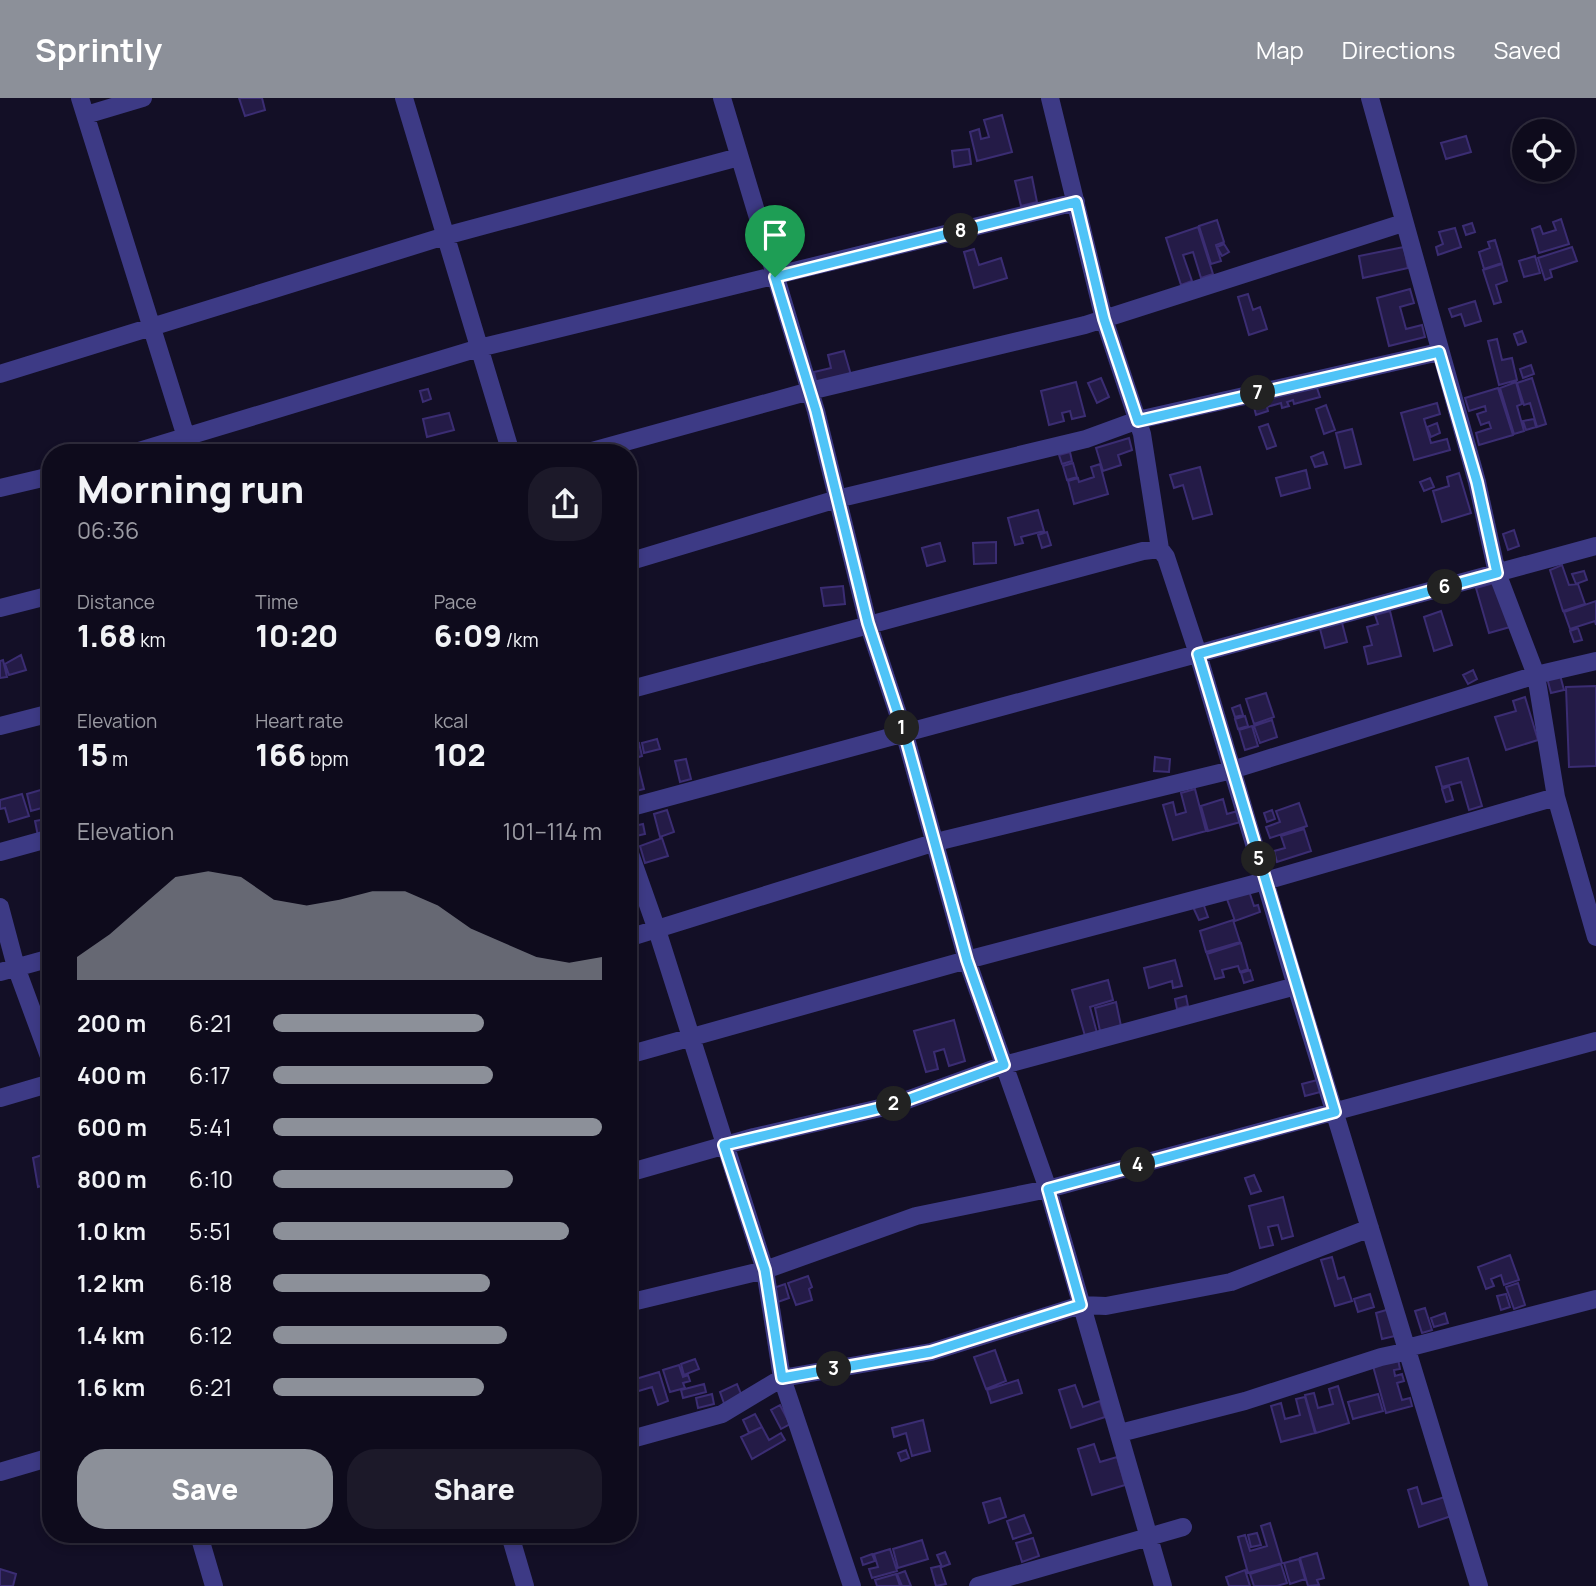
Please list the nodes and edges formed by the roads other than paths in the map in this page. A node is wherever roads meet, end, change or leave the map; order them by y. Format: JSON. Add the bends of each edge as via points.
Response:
{"nodes":[{"id":1,"x":144,"y":98,"type":"edge"},
{"id":2,"x":404,"y":98,"type":"edge"},
{"id":3,"x":722,"y":98,"type":"edge"},
{"id":4,"x":1049,"y":98,"type":"edge"},
{"id":5,"x":1370,"y":98,"type":"edge"},
{"id":6,"x":83,"y":107,"type":"edge"},
{"id":7,"x":739,"y":157,"type":"junction"},
{"id":8,"x":1076,"y":202,"type":"junction"},
{"id":9,"x":1404,"y":223,"type":"junction"},
{"id":10,"x":445,"y":236,"type":"junction"},
{"id":11,"x":775,"y":277,"type":"junction"},
{"id":12,"x":1104,"y":319,"type":"junction"},
{"id":13,"x":151,"y":326,"type":"junction"},
{"id":14,"x":479,"y":348,"type":"junction"},
{"id":15,"x":1439,"y":352,"type":"junction"},
{"id":16,"x":0,"y":374,"type":"edge"},
{"id":17,"x":810,"y":391,"type":"junction"},
{"id":18,"x":1138,"y":421,"type":"junction"},
{"id":19,"x":188,"y":444,"type":"edge"},
{"id":20,"x":508,"y":444,"type":"edge"},
{"id":21,"x":618,"y":444,"type":"edge"},
{"id":22,"x":42,"y":478,"type":"edge"},
{"id":23,"x":0,"y":488,"type":"edge"},
{"id":24,"x":837,"y":499,"type":"junction"},
{"id":25,"x":1596,"y":546,"type":"edge"},
{"id":26,"x":1160,"y":549,"type":"junction"},
{"id":27,"x":637,"y":559,"type":"edge"},
{"id":28,"x":1497,"y":573,"type":"junction"},
{"id":29,"x":42,"y":597,"type":"edge"},
{"id":30,"x":0,"y":608,"type":"edge"},
{"id":31,"x":868,"y":623,"type":"junction"},
{"id":32,"x":1198,"y":654,"type":"junction"},
{"id":33,"x":1596,"y":661,"type":"edge"},
{"id":34,"x":1536,"y":675,"type":"junction"},
{"id":35,"x":637,"y":687,"type":"edge"},
{"id":36,"x":42,"y":715,"type":"edge"},
{"id":37,"x":0,"y":726,"type":"edge"},
{"id":38,"x":905,"y":735,"type":"junction"},
{"id":39,"x":1232,"y":770,"type":"junction"},
{"id":40,"x":1556,"y":797,"type":"junction"},
{"id":41,"x":637,"y":806,"type":"edge"},
{"id":42,"x":42,"y":840,"type":"edge"},
{"id":43,"x":936,"y":842,"type":"junction"},
{"id":44,"x":0,"y":852,"type":"edge"},
{"id":45,"x":637,"y":873,"type":"edge"},
{"id":46,"x":1265,"y":881,"type":"junction"},
{"id":47,"x":0,"y":907,"type":"edge"},
{"id":48,"x":657,"y":930,"type":"junction"},
{"id":49,"x":637,"y":936,"type":"edge"},
{"id":50,"x":1596,"y":937,"type":"edge"},
{"id":51,"x":42,"y":960,"type":"edge"},
{"id":52,"x":967,"y":960,"type":"junction"},
{"id":53,"x":8,"y":969,"type":"edge"},
{"id":54,"x":1296,"y":986,"type":"junction"},
{"id":55,"x":691,"y":1039,"type":"junction"},
{"id":56,"x":1596,"y":1041,"type":"edge"},
{"id":57,"x":42,"y":1043,"type":"edge"},
{"id":58,"x":637,"y":1053,"type":"edge"},
{"id":59,"x":1004,"y":1065,"type":"junction"},
{"id":60,"x":42,"y":1086,"type":"edge"},
{"id":61,"x":0,"y":1098,"type":"edge"},
{"id":62,"x":1335,"y":1112,"type":"junction"},
{"id":63,"x":724,"y":1145,"type":"junction"},
{"id":64,"x":637,"y":1170,"type":"edge"},
{"id":65,"x":1048,"y":1189,"type":"junction"},
{"id":66,"x":1370,"y":1228,"type":"junction"},
{"id":67,"x":765,"y":1270,"type":"junction"},
{"id":68,"x":1596,"y":1299,"type":"edge"},
{"id":69,"x":637,"y":1301,"type":"edge"},
{"id":70,"x":1081,"y":1305,"type":"junction"},
{"id":71,"x":1408,"y":1350,"type":"junction"},
{"id":72,"x":782,"y":1378,"type":"junction"},
{"id":73,"x":1119,"y":1433,"type":"junction"},
{"id":74,"x":637,"y":1438,"type":"edge"},
{"id":75,"x":42,"y":1460,"type":"edge"},
{"id":76,"x":0,"y":1472,"type":"edge"},
{"id":77,"x":1183,"y":1527,"type":"dead end"},
{"id":78,"x":1148,"y":1537,"type":"junction"},
{"id":79,"x":201,"y":1543,"type":"edge"},
{"id":80,"x":512,"y":1543,"type":"edge"},
{"id":81,"x":214,"y":1586,"type":"edge"},
{"id":82,"x":525,"y":1586,"type":"edge"},
{"id":83,"x":852,"y":1586,"type":"edge"},
{"id":84,"x":978,"y":1586,"type":"edge"},
{"id":85,"x":1163,"y":1586,"type":"edge"},
{"id":86,"x":1479,"y":1586,"type":"edge"}],
"edges":[{"from":1,"to":6,"type":"street"},
{"from":2,"to":10,"type":"street"},
{"from":3,"to":7,"type":"street"},
{"from":4,"to":8,"type":"street"},
{"from":5,"to":9,"type":"street"},
{"from":6,"to":13,"type":"street"},
{"from":7,"to":10,"type":"street"},
{"from":7,"to":11,"type":"street"},
{"from":8,"to":11,"type":"street"},
{"from":8,"to":12,"type":"street"},
{"from":9,"to":12,"type":"street"},
{"from":9,"to":15,"type":"street"},
{"from":10,"to":13,"type":"street"},
{"from":10,"to":14,"type":"street"},
{"from":11,"to":14,"type":"street"},
{"from":11,"to":17,"type":"street"},
{"from":12,"to":17,"type":"street"},
{"from":12,"to":18,"type":"street"},
{"from":13,"to":16,"type":"street"},
{"from":13,"to":19,"type":"street"},
{"from":14,"to":19,"type":"street"},
{"from":14,"to":20,"type":"street"},
{"from":15,"to":18,"type":"street"},
{"from":15,"to":28,"type":"street","via":[[1477,482]]},
{"from":17,"to":21,"type":"street"},
{"from":17,"to":24,"type":"street"},
{"from":18,"to":24,"type":"street","via":[[1086,439]]},
{"from":18,"to":26,"type":"street"},
{"from":22,"to":23,"type":"street"},
{"from":24,"to":27,"type":"street"},
{"from":24,"to":31,"type":"street"},
{"from":25,"to":28,"type":"street"},
{"from":26,"to":31,"type":"street"},
{"from":26,"to":32,"type":"street"},
{"from":28,"to":32,"type":"street"},
{"from":28,"to":34,"type":"street"},
{"from":29,"to":30,"type":"street"},
{"from":31,"to":35,"type":"street"},
{"from":31,"to":38,"type":"street"},
{"from":32,"to":38,"type":"street"},
{"from":32,"to":39,"type":"street"},
{"from":33,"to":34,"type":"street"},
{"from":34,"to":39,"type":"street"},
{"from":34,"to":40,"type":"street"},
{"from":36,"to":37,"type":"street"},
{"from":38,"to":41,"type":"street"},
{"from":38,"to":43,"type":"street"},
{"from":39,"to":43,"type":"street"},
{"from":39,"to":46,"type":"street"},
{"from":40,"to":46,"type":"street"},
{"from":40,"to":50,"type":"street"},
{"from":42,"to":44,"type":"street"},
{"from":43,"to":48,"type":"street"},
{"from":43,"to":52,"type":"street"},
{"from":45,"to":48,"type":"street"},
{"from":46,"to":52,"type":"street"},
{"from":46,"to":54,"type":"street"},
{"from":47,"to":53,"type":"street"},
{"from":48,"to":49,"type":"street"},
{"from":48,"to":55,"type":"street"},
{"from":51,"to":53,"type":"street"},
{"from":52,"to":55,"type":"street"},
{"from":52,"to":59,"type":"street"},
{"from":53,"to":57,"type":"street"},
{"from":54,"to":59,"type":"street"},
{"from":54,"to":62,"type":"street"},
{"from":55,"to":58,"type":"street"},
{"from":55,"to":63,"type":"street"},
{"from":56,"to":62,"type":"street"},
{"from":59,"to":63,"type":"street","via":[[893,1105]]},
{"from":59,"to":65,"type":"street"},
{"from":60,"to":61,"type":"street"},
{"from":62,"to":65,"type":"street"},
{"from":62,"to":66,"type":"street"},
{"from":63,"to":64,"type":"street"},
{"from":63,"to":67,"type":"street"},
{"from":65,"to":67,"type":"street","via":[[916,1216]]},
{"from":65,"to":70,"type":"street"},
{"from":66,"to":70,"type":"street","via":[[1231,1282],[1106,1306]]},
{"from":66,"to":71,"type":"street"},
{"from":67,"to":69,"type":"street"},
{"from":67,"to":72,"type":"street"},
{"from":68,"to":71,"type":"street"},
{"from":70,"to":72,"type":"street","via":[[931,1352]]},
{"from":70,"to":73,"type":"street"},
{"from":71,"to":73,"type":"street","via":[[1245,1401]]},
{"from":71,"to":86,"type":"street"},
{"from":72,"to":74,"type":"street","via":[[722,1414]]},
{"from":72,"to":83,"type":"street"},
{"from":73,"to":78,"type":"street"},
{"from":75,"to":76,"type":"street"},
{"from":77,"to":78,"type":"street"},
{"from":78,"to":84,"type":"street"},
{"from":78,"to":85,"type":"street"},
{"from":79,"to":81,"type":"street"},
{"from":80,"to":82,"type":"street"}]}
